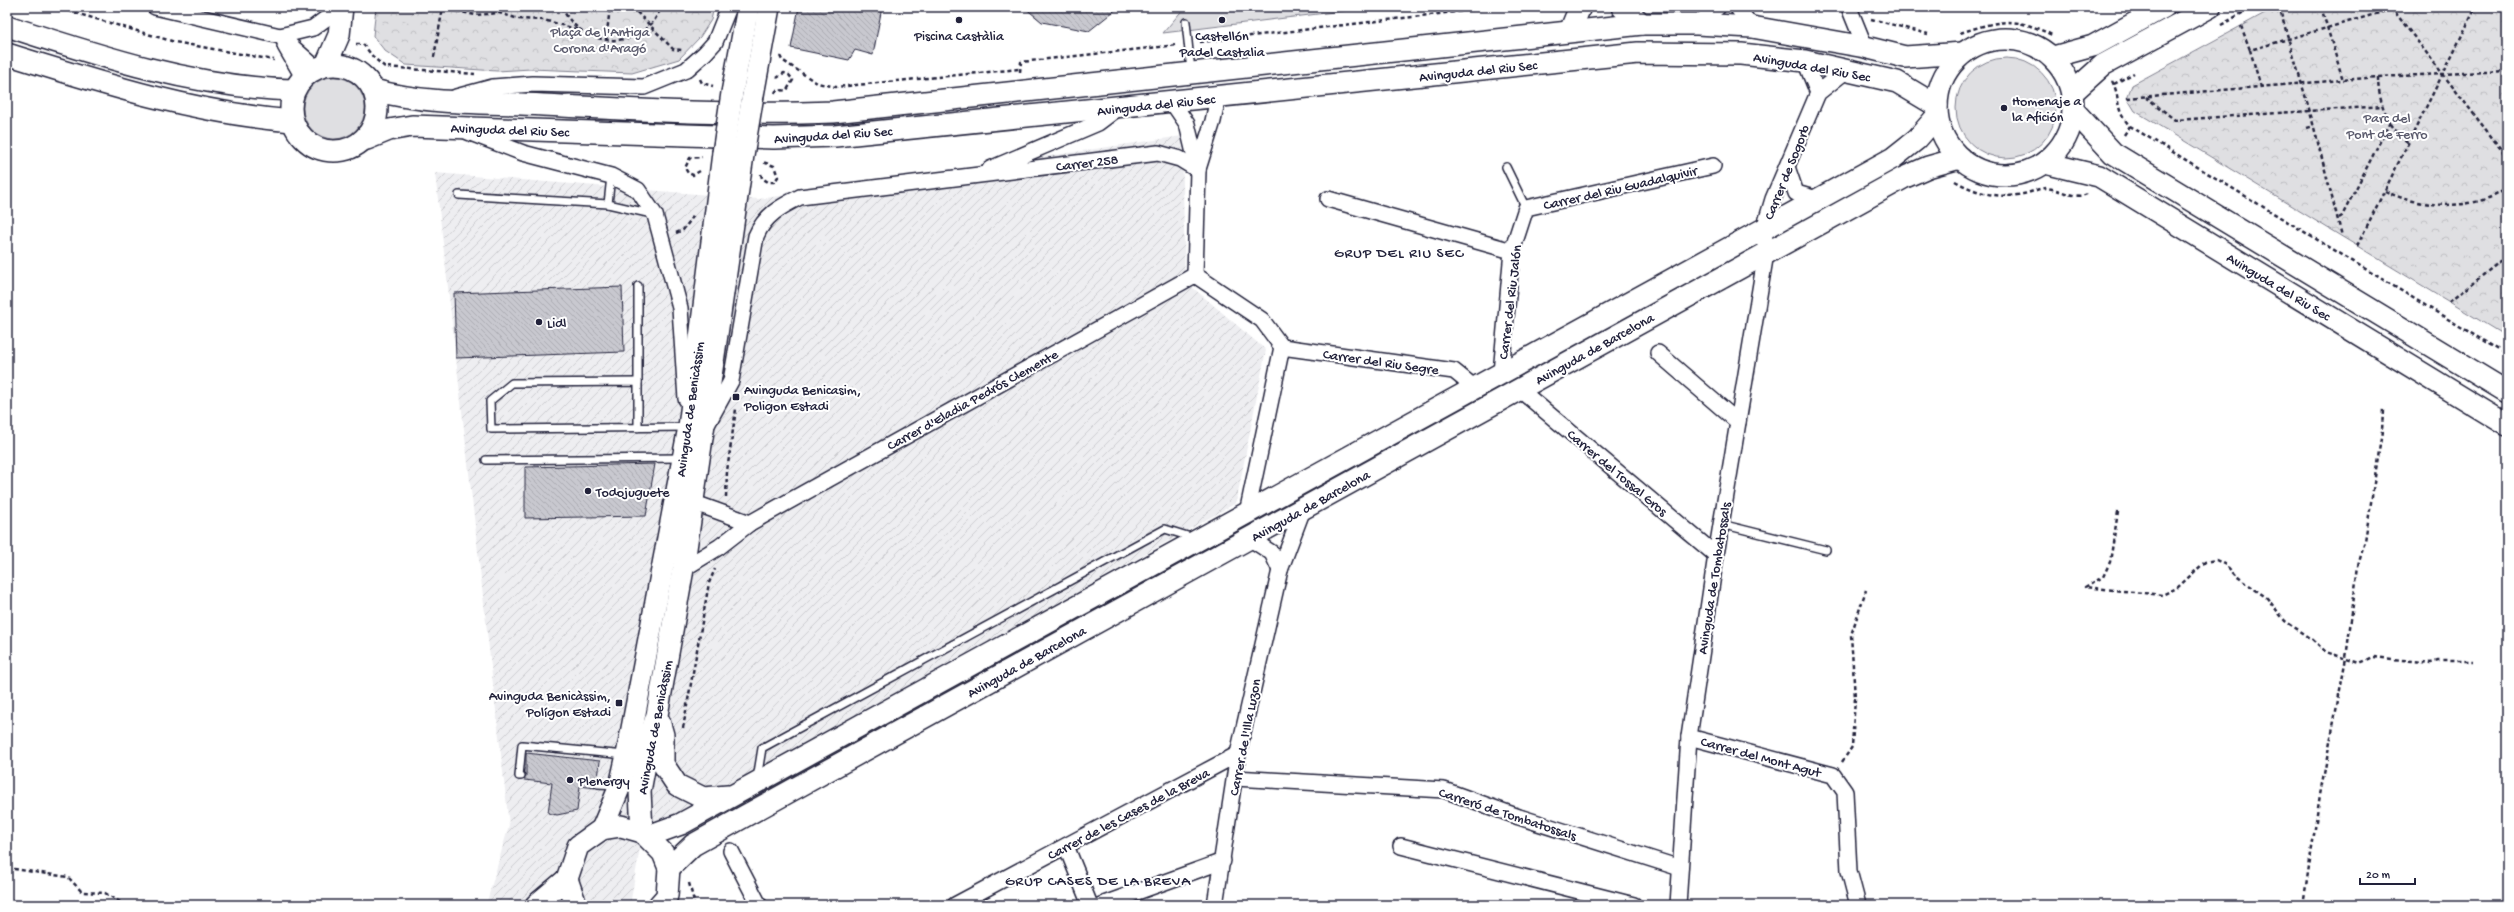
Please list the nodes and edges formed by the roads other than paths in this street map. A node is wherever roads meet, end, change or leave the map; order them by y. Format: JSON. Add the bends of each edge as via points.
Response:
{"nodes":[{"id":1,"x":155,"y":7,"type":"edge"},
{"id":2,"x":333,"y":7,"type":"edge"},
{"id":3,"x":342,"y":7,"type":"edge"},
{"id":4,"x":729,"y":7,"type":"edge"},
{"id":5,"x":748,"y":7,"type":"edge"},
{"id":6,"x":769,"y":7,"type":"edge"},
{"id":7,"x":1580,"y":7,"type":"edge"},
{"id":8,"x":1622,"y":7,"type":"edge"},
{"id":9,"x":1718,"y":7,"type":"edge"},
{"id":10,"x":1737,"y":7,"type":"edge"},
{"id":11,"x":2164,"y":7,"type":"edge"},
{"id":12,"x":2210,"y":7,"type":"edge"},
{"id":13,"x":1851,"y":8,"type":"edge"},
{"id":14,"x":1186,"y":22,"type":"dead end"},
{"id":15,"x":1642,"y":24,"type":"junction"},
{"id":16,"x":1697,"y":24,"type":"junction"},
{"id":17,"x":7,"y":26,"type":"edge"},
{"id":18,"x":1752,"y":27,"type":"junction"},
{"id":19,"x":1570,"y":31,"type":"junction"},
{"id":20,"x":339,"y":35,"type":"junction"},
{"id":21,"x":280,"y":36,"type":"junction"},
{"id":22,"x":1960,"y":43,"type":"junction"},
{"id":23,"x":1865,"y":46,"type":"junction"},
{"id":24,"x":2057,"y":48,"type":"junction"},
{"id":25,"x":7,"y":54,"type":"edge"},
{"id":26,"x":1805,"y":62,"type":"junction"},
{"id":27,"x":356,"y":69,"type":"junction"},
{"id":28,"x":1847,"y":70,"type":"junction"},
{"id":29,"x":1191,"y":73,"type":"junction"},
{"id":30,"x":309,"y":75,"type":"junction"},
{"id":31,"x":374,"y":90,"type":"junction"},
{"id":32,"x":1818,"y":93,"type":"junction"},
{"id":33,"x":1218,"y":98,"type":"junction"},
{"id":34,"x":444,"y":100,"type":"junction"},
{"id":35,"x":2074,"y":101,"type":"junction"},
{"id":36,"x":1172,"y":102,"type":"junction"},
{"id":37,"x":1118,"y":108,"type":"junction"},
{"id":38,"x":1937,"y":111,"type":"junction"},
{"id":39,"x":292,"y":121,"type":"junction"},
{"id":40,"x":454,"y":126,"type":"junction"},
{"id":41,"x":367,"y":139,"type":"junction"},
{"id":42,"x":1960,"y":158,"type":"junction"},
{"id":43,"x":2045,"y":163,"type":"junction"},
{"id":44,"x":1713,"y":166,"type":"dead end"},
{"id":45,"x":1506,"y":167,"type":"dead end"},
{"id":46,"x":1787,"y":167,"type":"junction"},
{"id":47,"x":1198,"y":170,"type":"junction"},
{"id":48,"x":611,"y":176,"type":"junction"},
{"id":49,"x":972,"y":176,"type":"junction"},
{"id":50,"x":1796,"y":193,"type":"junction"},
{"id":51,"x":458,"y":195,"type":"dead end"},
{"id":52,"x":1328,"y":199,"type":"dead end"},
{"id":53,"x":1773,"y":199,"type":"junction"},
{"id":54,"x":1817,"y":199,"type":"junction"},
{"id":55,"x":608,"y":204,"type":"junction"},
{"id":56,"x":1526,"y":208,"type":"junction"},
{"id":57,"x":773,"y":211,"type":"joint"},
{"id":58,"x":655,"y":215,"type":"junction"},
{"id":59,"x":1764,"y":229,"type":"junction"},
{"id":60,"x":1512,"y":251,"type":"junction"},
{"id":61,"x":1766,"y":253,"type":"junction"},
{"id":62,"x":1195,"y":274,"type":"junction"},
{"id":63,"x":638,"y":286,"type":"dead end"},
{"id":64,"x":1282,"y":347,"type":"junction"},
{"id":65,"x":1658,"y":352,"type":"dead end"},
{"id":66,"x":1501,"y":373,"type":"junction"},
{"id":67,"x":638,"y":382,"type":"junction"},
{"id":68,"x":1475,"y":388,"type":"junction"},
{"id":69,"x":1519,"y":389,"type":"junction"},
{"id":70,"x":2507,"y":392,"type":"edge"},
{"id":71,"x":1738,"y":422,"type":"junction"},
{"id":72,"x":2507,"y":425,"type":"edge"},
{"id":73,"x":638,"y":428,"type":"junction"},
{"id":74,"x":696,"y":430,"type":"junction"},
{"id":75,"x":683,"y":458,"type":"junction"},
{"id":76,"x":486,"y":460,"type":"dead end"},
{"id":77,"x":692,"y":502,"type":"junction"},
{"id":78,"x":1303,"y":508,"type":"junction"},
{"id":79,"x":1247,"y":513,"type":"junction"},
{"id":80,"x":750,"y":524,"type":"junction"},
{"id":81,"x":1722,"y":524,"type":"junction"},
{"id":82,"x":1249,"y":538,"type":"junction"},
{"id":83,"x":1200,"y":540,"type":"junction"},
{"id":84,"x":1826,"y":550,"type":"dead end"},
{"id":85,"x":1716,"y":555,"type":"junction"},
{"id":86,"x":683,"y":569,"type":"junction"},
{"id":87,"x":1280,"y":570,"type":"junction"},
{"id":88,"x":657,"y":715,"type":"junction"},
{"id":89,"x":1689,"y":737,"type":"junction"},
{"id":90,"x":1238,"y":754,"type":"junction"},
{"id":91,"x":627,"y":755,"type":"junction"},
{"id":92,"x":522,"y":776,"type":"dead end"},
{"id":93,"x":1235,"y":778,"type":"junction"},
{"id":94,"x":756,"y":783,"type":"junction"},
{"id":95,"x":598,"y":784,"type":"dead end"},
{"id":96,"x":620,"y":786,"type":"junction"},
{"id":97,"x":734,"y":795,"type":"junction"},
{"id":98,"x":602,"y":829,"type":"junction"},
{"id":99,"x":645,"y":834,"type":"junction"},
{"id":100,"x":1066,"y":846,"type":"junction"},
{"id":101,"x":1401,"y":846,"type":"dead end"},
{"id":102,"x":731,"y":851,"type":"dead end"},
{"id":103,"x":1223,"y":861,"type":"junction"},
{"id":104,"x":669,"y":868,"type":"junction"},
{"id":105,"x":1680,"y":868,"type":"junction"},
{"id":106,"x":567,"y":879,"type":"junction"},
{"id":107,"x":667,"y":902,"type":"edge"},
{"id":108,"x":964,"y":903,"type":"edge"},
{"id":109,"x":536,"y":905,"type":"edge"},
{"id":110,"x":576,"y":905,"type":"edge"},
{"id":111,"x":759,"y":905,"type":"edge"},
{"id":112,"x":1090,"y":905,"type":"edge"},
{"id":113,"x":1101,"y":905,"type":"edge"},
{"id":114,"x":1215,"y":905,"type":"edge"},
{"id":115,"x":1634,"y":905,"type":"edge"},
{"id":116,"x":1678,"y":905,"type":"edge"},
{"id":117,"x":1858,"y":905,"type":"edge"}],
"edges":[{"from":1,"to":21,"type":"street"},
{"from":2,"to":21,"type":"street","via":[[328,17],[313,28]]},
{"from":3,"to":20,"type":"main road"},
{"from":4,"to":34,"type":"street","via":[[715,42],[686,70],[644,87],[533,84],[493,87]]},
{"from":5,"to":74,"type":"main road","name":"Avinguda de Benicàssim","bridge":true,"via":[[722,92],[713,152]]},
{"from":6,"to":74,"type":"main road","name":"Avinguda de Benicàssim","bridge":true,"via":[[753,95],[750,162]]},
{"from":7,"to":19,"type":"main road"},
{"from":8,"to":15,"type":"main road"},
{"from":9,"to":16,"type":"street"},
{"from":10,"to":18,"type":"street","name":"Avinguda del Riu Sec"},
{"from":11,"to":24,"type":"main road","via":[[2093,46]]},
{"from":12,"to":35,"type":"main road","via":[[2103,65]]},
{"from":13,"to":23,"type":"street"},
{"from":14,"to":29,"type":"lane"},
{"from":15,"to":16,"type":"main road","name":"Avinguda del Riu Sec"},
{"from":15,"to":19,"type":"main road","name":"Avinguda del Riu Sec"},
{"from":16,"to":18,"type":"main road","name":"Avinguda del Riu Sec"},
{"from":17,"to":30,"type":"main road","via":[[73,48],[170,73],[266,89]]},
{"from":18,"to":23,"type":"main road","name":"Avinguda del Riu Sec"},
{"from":19,"to":29,"type":"main road","name":"Avinguda del Riu Sec"},
{"from":20,"to":27,"type":"main road"},
{"from":20,"to":30,"type":"main road"},
{"from":21,"to":30,"type":"street"},
{"from":22,"to":23,"type":"main road","name":"Avinguda del Riu Sec","via":[[1905,57]]},
{"from":22,"to":24,"type":"main road","via":[[1992,39],[2025,41]]},
{"from":22,"to":38,"type":"main road","via":[[1944,76]]},
{"from":24,"to":35,"type":"main road"},
{"from":25,"to":39,"type":"main road","via":[[162,100],[262,119]]},
{"from":26,"to":28,"type":"main road","name":"Avinguda del Riu Sec"},
{"from":26,"to":32,"type":"street"},
{"from":26,"to":33,"type":"main road","name":"Avinguda del Riu Sec","via":[[1741,54],[1638,53]]},
{"from":27,"to":30,"type":"main road","via":[[341,64]]},
{"from":27,"to":31,"type":"main road"},
{"from":28,"to":32,"type":"street","name":"Carrer de Sogorb"},
{"from":28,"to":38,"type":"main road","name":"Avinguda del Riu Sec","via":[[1897,82]]},
{"from":29,"to":34,"type":"main road","name":"Avinguda del Riu Sec","via":[[833,112],[777,115]]},
{"from":30,"to":39,"type":"main road","via":[[290,105]]},
{"from":31,"to":34,"type":"main road","name":"Avinguda del Riu Sec","via":[[414,98]]},
{"from":31,"to":41,"type":"main road","via":[[378,115]]},
{"from":32,"to":46,"type":"street","name":"Carrer de Sogorb"},
{"from":33,"to":36,"type":"main road","name":"Avinguda del Riu Sec"},
{"from":33,"to":47,"type":"street"},
{"from":35,"to":43,"type":"main road","via":[[2066,141]]},
{"from":35,"to":70,"type":"main road","name":"Avinguda del Riu Sec","via":[[2113,153]]},
{"from":36,"to":37,"type":"main road","name":"Avinguda del Riu Sec"},
{"from":36,"to":47,"type":"street","via":[[1187,124]]},
{"from":37,"to":40,"type":"main road","name":"Avinguda del Riu Sec","via":[[835,136],[774,138]]},
{"from":37,"to":49,"type":"street","name":"Carrer 258","via":[[1098,123]]},
{"from":38,"to":42,"type":"main road","via":[[1945,139]]},
{"from":38,"to":54,"type":"main road","name":"Avinguda de Barcelona","via":[[1917,139],[1893,158]]},
{"from":39,"to":41,"type":"main road","via":[[304,140],[324,151],[347,151]]},
{"from":40,"to":41,"type":"main road","name":"Avinguda del Riu Sec","via":[[412,126],[390,130]]},
{"from":40,"to":48,"type":"street","via":[[523,153]]},
{"from":42,"to":43,"type":"main road","via":[[1987,173],[2017,175]]},
{"from":42,"to":61,"type":"main road","name":"Avinguda de Barcelona","via":[[1928,166],[1903,178]]},
{"from":43,"to":72,"type":"main road","name":"Avinguda del Riu Sec","via":[[2099,176]]},
{"from":44,"to":56,"type":"street","name":"Carrer del Riu Guadalquivir"},
{"from":45,"to":56,"type":"lane"},
{"from":46,"to":50,"type":"street"},
{"from":46,"to":53,"type":"street","name":"Carrer de Sogorb"},
{"from":47,"to":49,"type":"street","name":"Carrer 258","via":[[1180,159],[1158,153]]},
{"from":47,"to":62,"type":"street"},
{"from":48,"to":55,"type":"lane"},
{"from":48,"to":58,"type":"street","via":[[638,190]]},
{"from":49,"to":57,"type":"street","name":"Carrer 258","via":[[800,196]]},
{"from":50,"to":53,"type":"street"},
{"from":50,"to":54,"type":"street"},
{"from":51,"to":55,"type":"lane"},
{"from":52,"to":60,"type":"street"},
{"from":53,"to":59,"type":"street","name":"Carrer de Sogorb"},
{"from":54,"to":59,"type":"main road","name":"Avinguda de Barcelona"},
{"from":55,"to":58,"type":"lane"},
{"from":56,"to":60,"type":"street","name":"Carrer del Riu Jalón"},
{"from":57,"to":74,"type":"street","name":"Avinguda de Benicàssim","via":[[761,223],[756,236],[730,381]]},
{"from":58,"to":74,"type":"street","via":[[680,308]]},
{"from":59,"to":61,"type":"street","name":"Carrer de Sogorb"},
{"from":59,"to":66,"type":"main road","name":"Avinguda de Barcelona"},
{"from":60,"to":66,"type":"street","name":"Carrer del Riu Jalón"},
{"from":61,"to":69,"type":"main road","name":"Avinguda de Barcelona"},
{"from":61,"to":71,"type":"street","name":"Avinguda de Tombatossals"},
{"from":62,"to":64,"type":"street","via":[[1262,320]]},
{"from":62,"to":80,"type":"street","name":"Carrer d'Eladia Pedrós Clemente"},
{"from":63,"to":67,"type":"lane"},
{"from":64,"to":68,"type":"street","name":"Carrer del Riu Segre","via":[[1454,372]]},
{"from":64,"to":79,"type":"street"},
{"from":65,"to":71,"type":"street"},
{"from":66,"to":68,"type":"main road","name":"Avinguda de Barcelona"},
{"from":67,"to":73,"type":"lane"},
{"from":67,"to":73,"type":"lane","via":[[512,383],[490,401],[491,429]]},
{"from":68,"to":79,"type":"main road","name":"Avinguda de Barcelona"},
{"from":69,"to":78,"type":"main road","name":"Avinguda de Barcelona"},
{"from":69,"to":85,"type":"street","name":"Carrer del Tossal Gros"},
{"from":71,"to":81,"type":"street","name":"Avinguda de Tombatossals"},
{"from":73,"to":74,"type":"lane"},
{"from":74,"to":75,"type":"main road","name":"Avinguda de Benicàssim"},
{"from":74,"to":77,"type":"main road","name":"Avinguda de Benicàssim"},
{"from":75,"to":76,"type":"lane"},
{"from":75,"to":91,"type":"main road","name":"Avinguda de Benicàssim"},
{"from":77,"to":80,"type":"street"},
{"from":77,"to":86,"type":"main road","name":"Avinguda de Benicàssim"},
{"from":78,"to":82,"type":"main road","name":"Avinguda de Barcelona"},
{"from":78,"to":87,"type":"street","name":"Carrer de l'Illa Luzon"},
{"from":79,"to":83,"type":"main road","name":"Avinguda de Barcelona"},
{"from":80,"to":86,"type":"street","name":"Carrer d'Eladia Pedrós Clemente"},
{"from":81,"to":84,"type":"lane"},
{"from":81,"to":85,"type":"street","name":"Avinguda de Tombatossals"},
{"from":82,"to":87,"type":"street","via":[[1272,553]]},
{"from":82,"to":104,"type":"main road","name":"Avinguda de Barcelona","via":[[699,842]]},
{"from":83,"to":94,"type":"main road","name":"Avinguda de Barcelona"},
{"from":83,"to":94,"type":"lane","via":[[1165,529],[762,748]]},
{"from":85,"to":89,"type":"street","name":"Avinguda de Tombatossals"},
{"from":86,"to":88,"type":"main road","name":"Avinguda de Benicàssim"},
{"from":87,"to":90,"type":"street","name":"Carrer de l'Illa Luzon"},
{"from":88,"to":97,"type":"main road","name":"Avinguda de Barcelona","via":[[663,735],[663,764],[677,786],[703,798]]},
{"from":88,"to":99,"type":"main road","name":"Avinguda de Benicàssim","via":[[640,791]]},
{"from":89,"to":105,"type":"street","name":"Avinguda de Tombatossals"},
{"from":89,"to":117,"type":"street","name":"Carrer del Mont Agut","via":[[1833,775],[1845,792],[1850,871]]},
{"from":90,"to":93,"type":"street","name":"Carrer de l'Illa Luzon"},
{"from":90,"to":100,"type":"street","name":"Carrer de les Cases de la Breva"},
{"from":91,"to":92,"type":"lane","via":[[522,745],[519,776]]},
{"from":91,"to":96,"type":"main road","name":"Avinguda de Benicàssim"},
{"from":93,"to":103,"type":"street","name":"Carrer de l'Illa Luzon"},
{"from":93,"to":105,"type":"street","name":"Carreró de Tombatossals","via":[[1444,790],[1518,817]]},
{"from":94,"to":97,"type":"main road","name":"Avinguda de Barcelona"},
{"from":95,"to":96,"type":"lane"},
{"from":96,"to":98,"type":"main road","name":"Avinguda de Benicàssim"},
{"from":97,"to":99,"type":"main road","name":"Avinguda de Barcelona","via":[[681,824]]},
{"from":98,"to":99,"type":"main road","via":[[621,826]]},
{"from":98,"to":106,"type":"main road","via":[[578,846]]},
{"from":99,"to":104,"type":"main road","via":[[663,853]]},
{"from":100,"to":108,"type":"street","name":"Carrer de les Cases de la Breva"},
{"from":100,"to":112,"type":"street"},
{"from":101,"to":115,"type":"street"},
{"from":102,"to":111,"type":"street"},
{"from":103,"to":113,"type":"street"},
{"from":103,"to":114,"type":"street","name":"Carrer de l'Illa Luzon"},
{"from":104,"to":107,"type":"main road"},
{"from":105,"to":116,"type":"street","name":"Avinguda de Tombatossals"},
{"from":106,"to":109,"type":"main road"},
{"from":106,"to":110,"type":"main road"}]}
